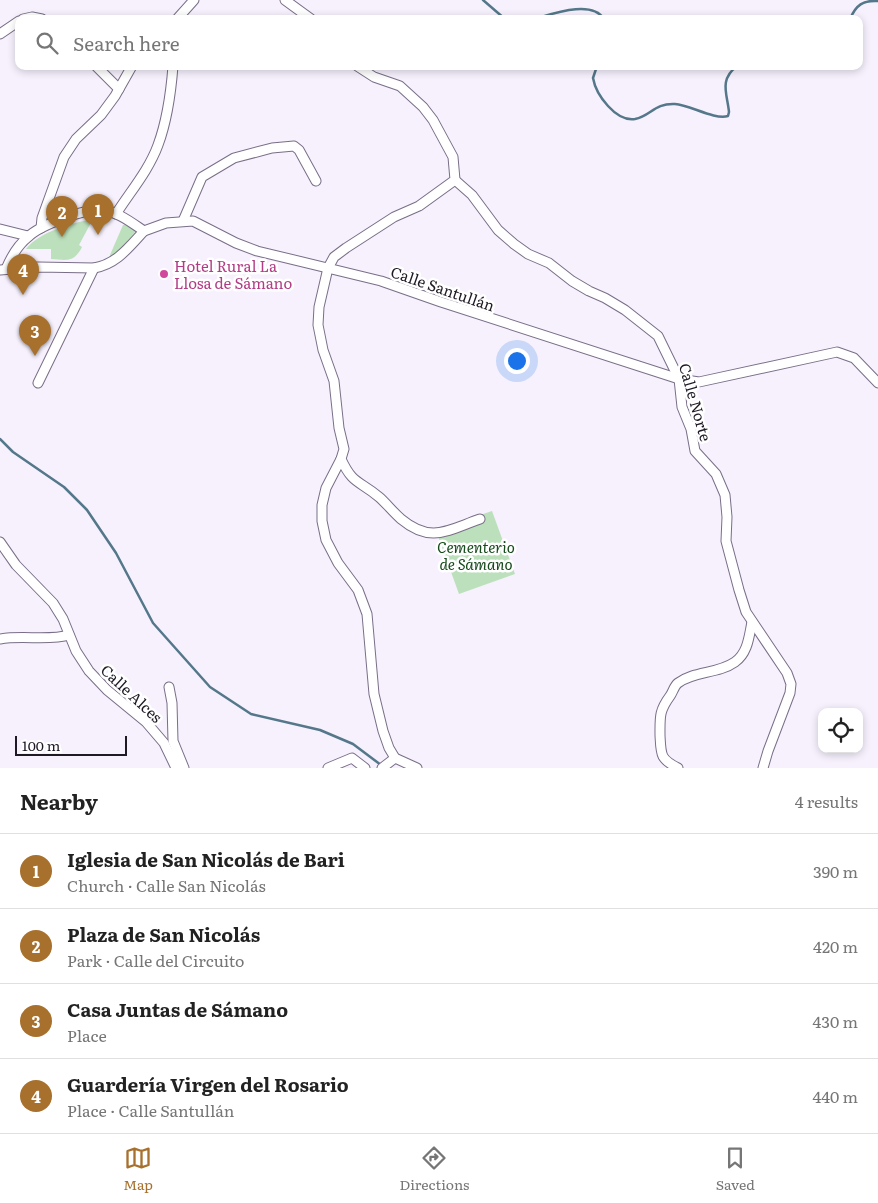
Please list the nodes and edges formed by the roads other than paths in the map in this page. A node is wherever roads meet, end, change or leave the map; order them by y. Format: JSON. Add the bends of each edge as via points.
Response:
{"nodes":[{"id":1,"x":194,"y":0,"type":"edge"},
{"id":2,"x":285,"y":0,"type":"edge"},
{"id":3,"x":181,"y":15,"type":"edge"},
{"id":4,"x":306,"y":15,"type":"edge"},
{"id":5,"x":15,"y":24,"type":"edge"},
{"id":6,"x":0,"y":34,"type":"edge"},
{"id":7,"x":100,"y":70,"type":"edge"},
{"id":8,"x":130,"y":70,"type":"edge"},
{"id":9,"x":172,"y":70,"type":"edge"},
{"id":10,"x":363,"y":70,"type":"edge"},
{"id":11,"x":119,"y":88,"type":"junction"},
{"id":12,"x":455,"y":180,"type":"junction"},
{"id":13,"x":316,"y":181,"type":"dead end"},
{"id":14,"x":116,"y":214,"type":"junction"},
{"id":15,"x":183,"y":221,"type":"junction"},
{"id":16,"x":41,"y":228,"type":"junction"},
{"id":17,"x":0,"y":229,"type":"edge"},
{"id":18,"x":144,"y":231,"type":"junction"},
{"id":19,"x":28,"y":236,"type":"junction"},
{"id":20,"x":94,"y":268,"type":"junction"},
{"id":21,"x":328,"y":268,"type":"junction"},
{"id":22,"x":3,"y":269,"type":"edge"},
{"id":23,"x":679,"y":379,"type":"junction"},
{"id":24,"x":38,"y":383,"type":"dead end"},
{"id":25,"x":878,"y":383,"type":"edge"},
{"id":26,"x":341,"y":459,"type":"junction"},
{"id":27,"x":480,"y":519,"type":"dead end"},
{"id":28,"x":0,"y":542,"type":"edge"},
{"id":29,"x":752,"y":622,"type":"junction"},
{"id":30,"x":69,"y":635,"type":"junction"},
{"id":31,"x":0,"y":639,"type":"edge"},
{"id":32,"x":169,"y":687,"type":"dead end"},
{"id":33,"x":388,"y":763,"type":"edge"},
{"id":34,"x":176,"y":768,"type":"edge"},
{"id":35,"x":184,"y":768,"type":"edge"},
{"id":36,"x":328,"y":768,"type":"edge"},
{"id":37,"x":365,"y":768,"type":"edge"},
{"id":38,"x":417,"y":768,"type":"edge"},
{"id":39,"x":678,"y":768,"type":"edge"},
{"id":40,"x":763,"y":768,"type":"edge"}],
"edges":[{"from":1,"to":3,"type":"street"},
{"from":2,"to":4,"type":"street"},
{"from":5,"to":6,"type":"street"},
{"from":7,"to":11,"type":"street"},
{"from":8,"to":11,"type":"street"},
{"from":9,"to":14,"type":"street","via":[[158,147]]},
{"from":10,"to":12,"type":"street","via":[[400,86],[433,120],[453,157]]},
{"from":11,"to":16,"type":"street","via":[[101,115],[76,139],[64,157]]},
{"from":12,"to":21,"type":"street","via":[[419,206],[394,217],[346,248],[334,257]]},
{"from":12,"to":23,"type":"street","name":"Calle Norte","via":[[514,244],[549,263],[588,291],[625,310],[658,336]]},
{"from":13,"to":15,"type":"street","via":[[294,146],[234,158],[202,177]]},
{"from":14,"to":16,"type":"street","via":[[93,211]]},
{"from":14,"to":18,"type":"street"},
{"from":15,"to":18,"type":"street","name":"Calle Santullán","via":[[160,224]]},
{"from":15,"to":21,"type":"street","name":"Calle Santullán","via":[[193,221],[258,251]]},
{"from":16,"to":19,"type":"street"},
{"from":17,"to":19,"type":"street"},
{"from":18,"to":20,"type":"street","name":"Calle Santullán","via":[[114,261]]},
{"from":19,"to":22,"type":"street"},
{"from":20,"to":22,"type":"street","name":"Calle Santullán"},
{"from":20,"to":24,"type":"street"},
{"from":21,"to":23,"type":"street","name":"Calle Santullán","via":[[381,281]]},
{"from":21,"to":26,"type":"street","via":[[318,325],[334,381],[344,449]]},
{"from":23,"to":25,"type":"street","name":"Calle Santullán","via":[[699,382],[837,352],[854,358]]},
{"from":23,"to":29,"type":"street","name":"Calle Norte","via":[[682,407],[695,451],[716,474],[725,495],[726,541]]},
{"from":26,"to":27,"type":"street","via":[[356,482],[378,496],[414,528],[438,534]]},
{"from":26,"to":33,"type":"street","via":[[326,488],[322,521],[326,540],[358,590],[367,614],[374,694],[389,748]]},
{"from":28,"to":30,"type":"street","name":"Calle Alces","via":[[53,603]]},
{"from":29,"to":39,"type":"street","via":[[747,649],[735,662],[680,682],[664,703],[659,718],[662,756]]},
{"from":29,"to":40,"type":"street","name":"Calle Norte","via":[[791,684]]},
{"from":30,"to":31,"type":"street","via":[[61,638]]},
{"from":30,"to":34,"type":"street","name":"Calle Alces","via":[[89,671],[146,722],[164,744]]},
{"from":32,"to":35,"type":"street","via":[[173,741]]},
{"from":33,"to":38,"type":"street"},
{"from":36,"to":37,"type":"street","via":[[352,758]]}]}
